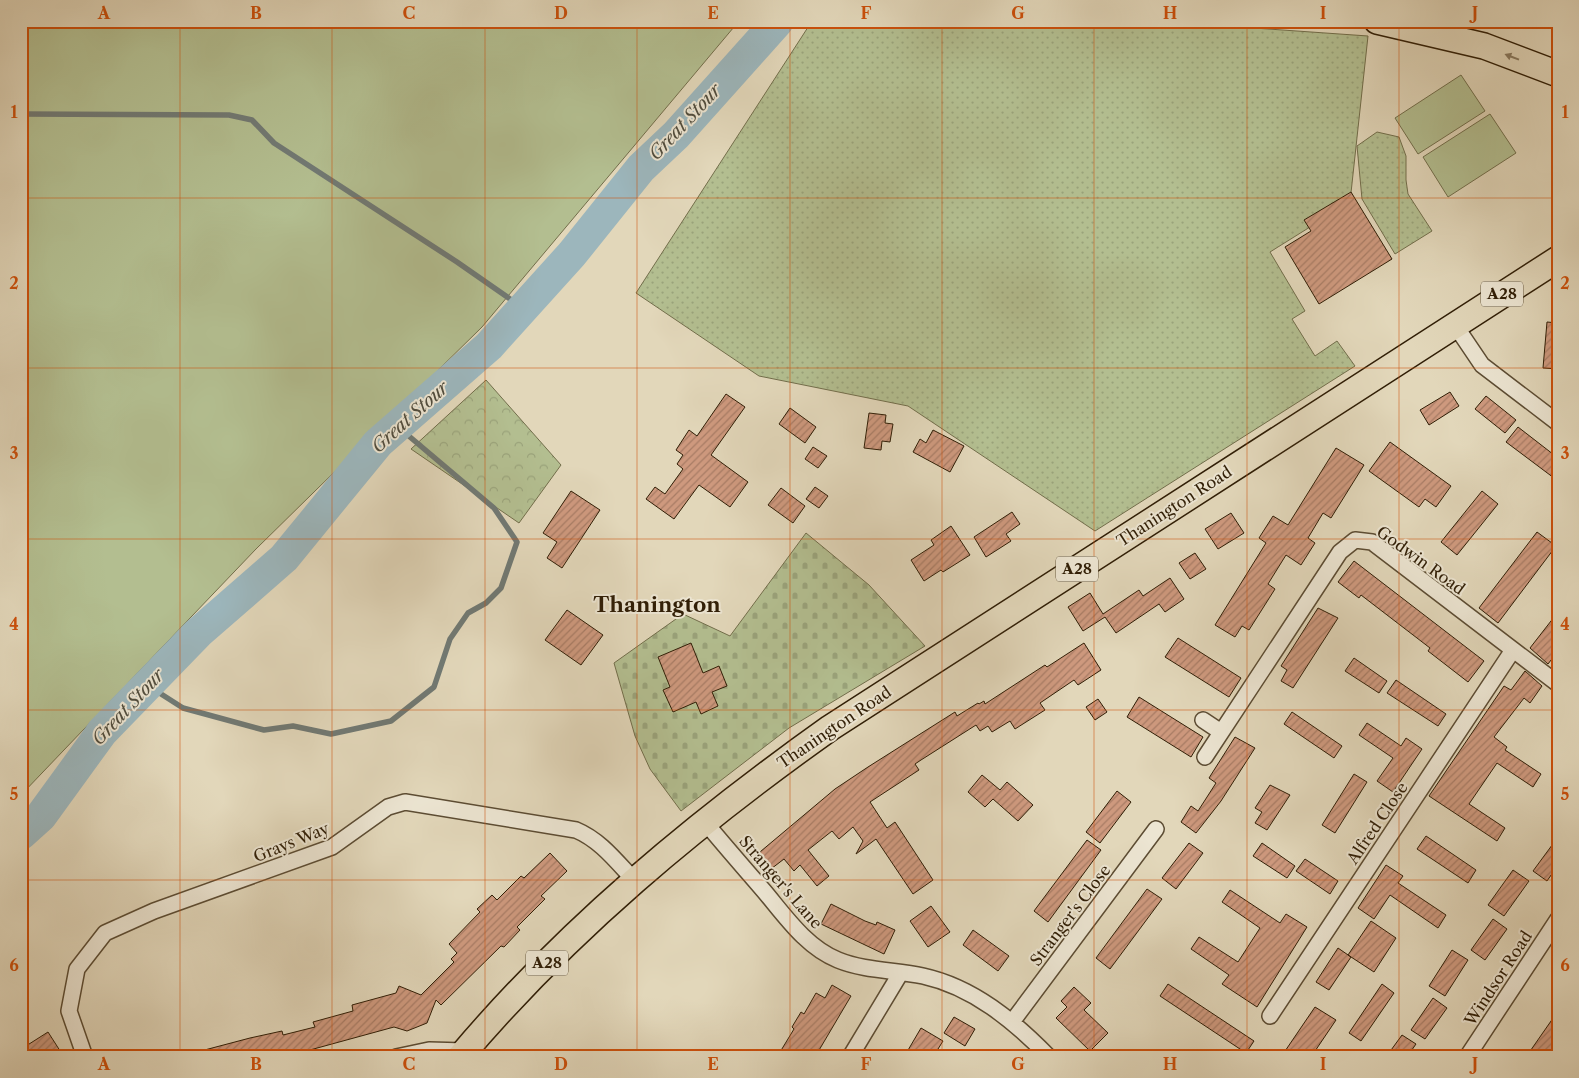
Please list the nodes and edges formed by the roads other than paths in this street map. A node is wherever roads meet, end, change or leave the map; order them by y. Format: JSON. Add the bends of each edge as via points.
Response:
{"nodes":[{"id":1,"x":1377,"y":21,"type":"edge"},
{"id":2,"x":1558,"y":74,"type":"edge"},
{"id":3,"x":1555,"y":258,"type":"edge"},
{"id":4,"x":1455,"y":325,"type":"junction"},
{"id":5,"x":1558,"y":423,"type":"edge"},
{"id":6,"x":1513,"y":650,"type":"junction"},
{"id":7,"x":1558,"y":684,"type":"edge"},
{"id":8,"x":1202,"y":720,"type":"dead end"},
{"id":9,"x":1221,"y":732,"type":"junction"},
{"id":10,"x":1206,"y":757,"type":"dead end"},
{"id":11,"x":705,"y":822,"type":"junction"},
{"id":12,"x":1156,"y":829,"type":"dead end"},
{"id":13,"x":634,"y":880,"type":"junction"},
{"id":14,"x":1558,"y":919,"type":"edge"},
{"id":15,"x":900,"y":974,"type":"junction"},
{"id":16,"x":1270,"y":1016,"type":"dead end"},
{"id":17,"x":1012,"y":1022,"type":"junction"},
{"id":18,"x":463,"y":1054,"type":"edge"},
{"id":19,"x":85,"y":1057,"type":"edge"},
{"id":20,"x":396,"y":1057,"type":"edge"},
{"id":21,"x":850,"y":1057,"type":"edge"},
{"id":22,"x":1049,"y":1057,"type":"edge"},
{"id":23,"x":1468,"y":1057,"type":"edge"}],
"edges":[{"from":2,"to":1,"type":"highway","one_way":true,"via":[[1484,46]]},
{"from":3,"to":4,"type":"highway","name":"Thanington Road","number":"A28"},
{"from":4,"to":5,"type":"street","via":[[1482,365]]},
{"from":4,"to":11,"type":"highway","name":"Thanington Road","number":"A28","via":[[830,728]]},
{"from":6,"to":7,"type":"street","name":"Godwin Road"},
{"from":6,"to":9,"type":"street","name":"Godwin Road","via":[[1372,542],[1354,540],[1340,552]]},
{"from":6,"to":16,"type":"street","name":"Alfred Close"},
{"from":8,"to":9,"type":"street"},
{"from":9,"to":10,"type":"street","name":"Godwin Road"},
{"from":11,"to":13,"type":"highway","name":"Thanington Road","number":"A28"},
{"from":11,"to":15,"type":"street","name":"Stranger's Lane","via":[[798,931],[816,947],[837,960]]},
{"from":12,"to":17,"type":"street","name":"Stranger's Close"},
{"from":13,"to":18,"type":"highway","number":"A28","via":[[569,940]]},
{"from":13,"to":19,"type":"street","name":"Grays Way","via":[[597,842],[576,830],[405,802],[388,807],[332,847],[154,911],[105,933],[77,968],[69,1011]]},
{"from":14,"to":23,"type":"street","name":"Windsor Road"},
{"from":15,"to":17,"type":"street","name":"Stranger's Lane","via":[[923,976],[963,990]]},
{"from":15,"to":21,"type":"street"},
{"from":17,"to":22,"type":"street","name":"Stranger's Lane"},
{"from":18,"to":20,"type":"street","via":[[429,1050]]}]}
